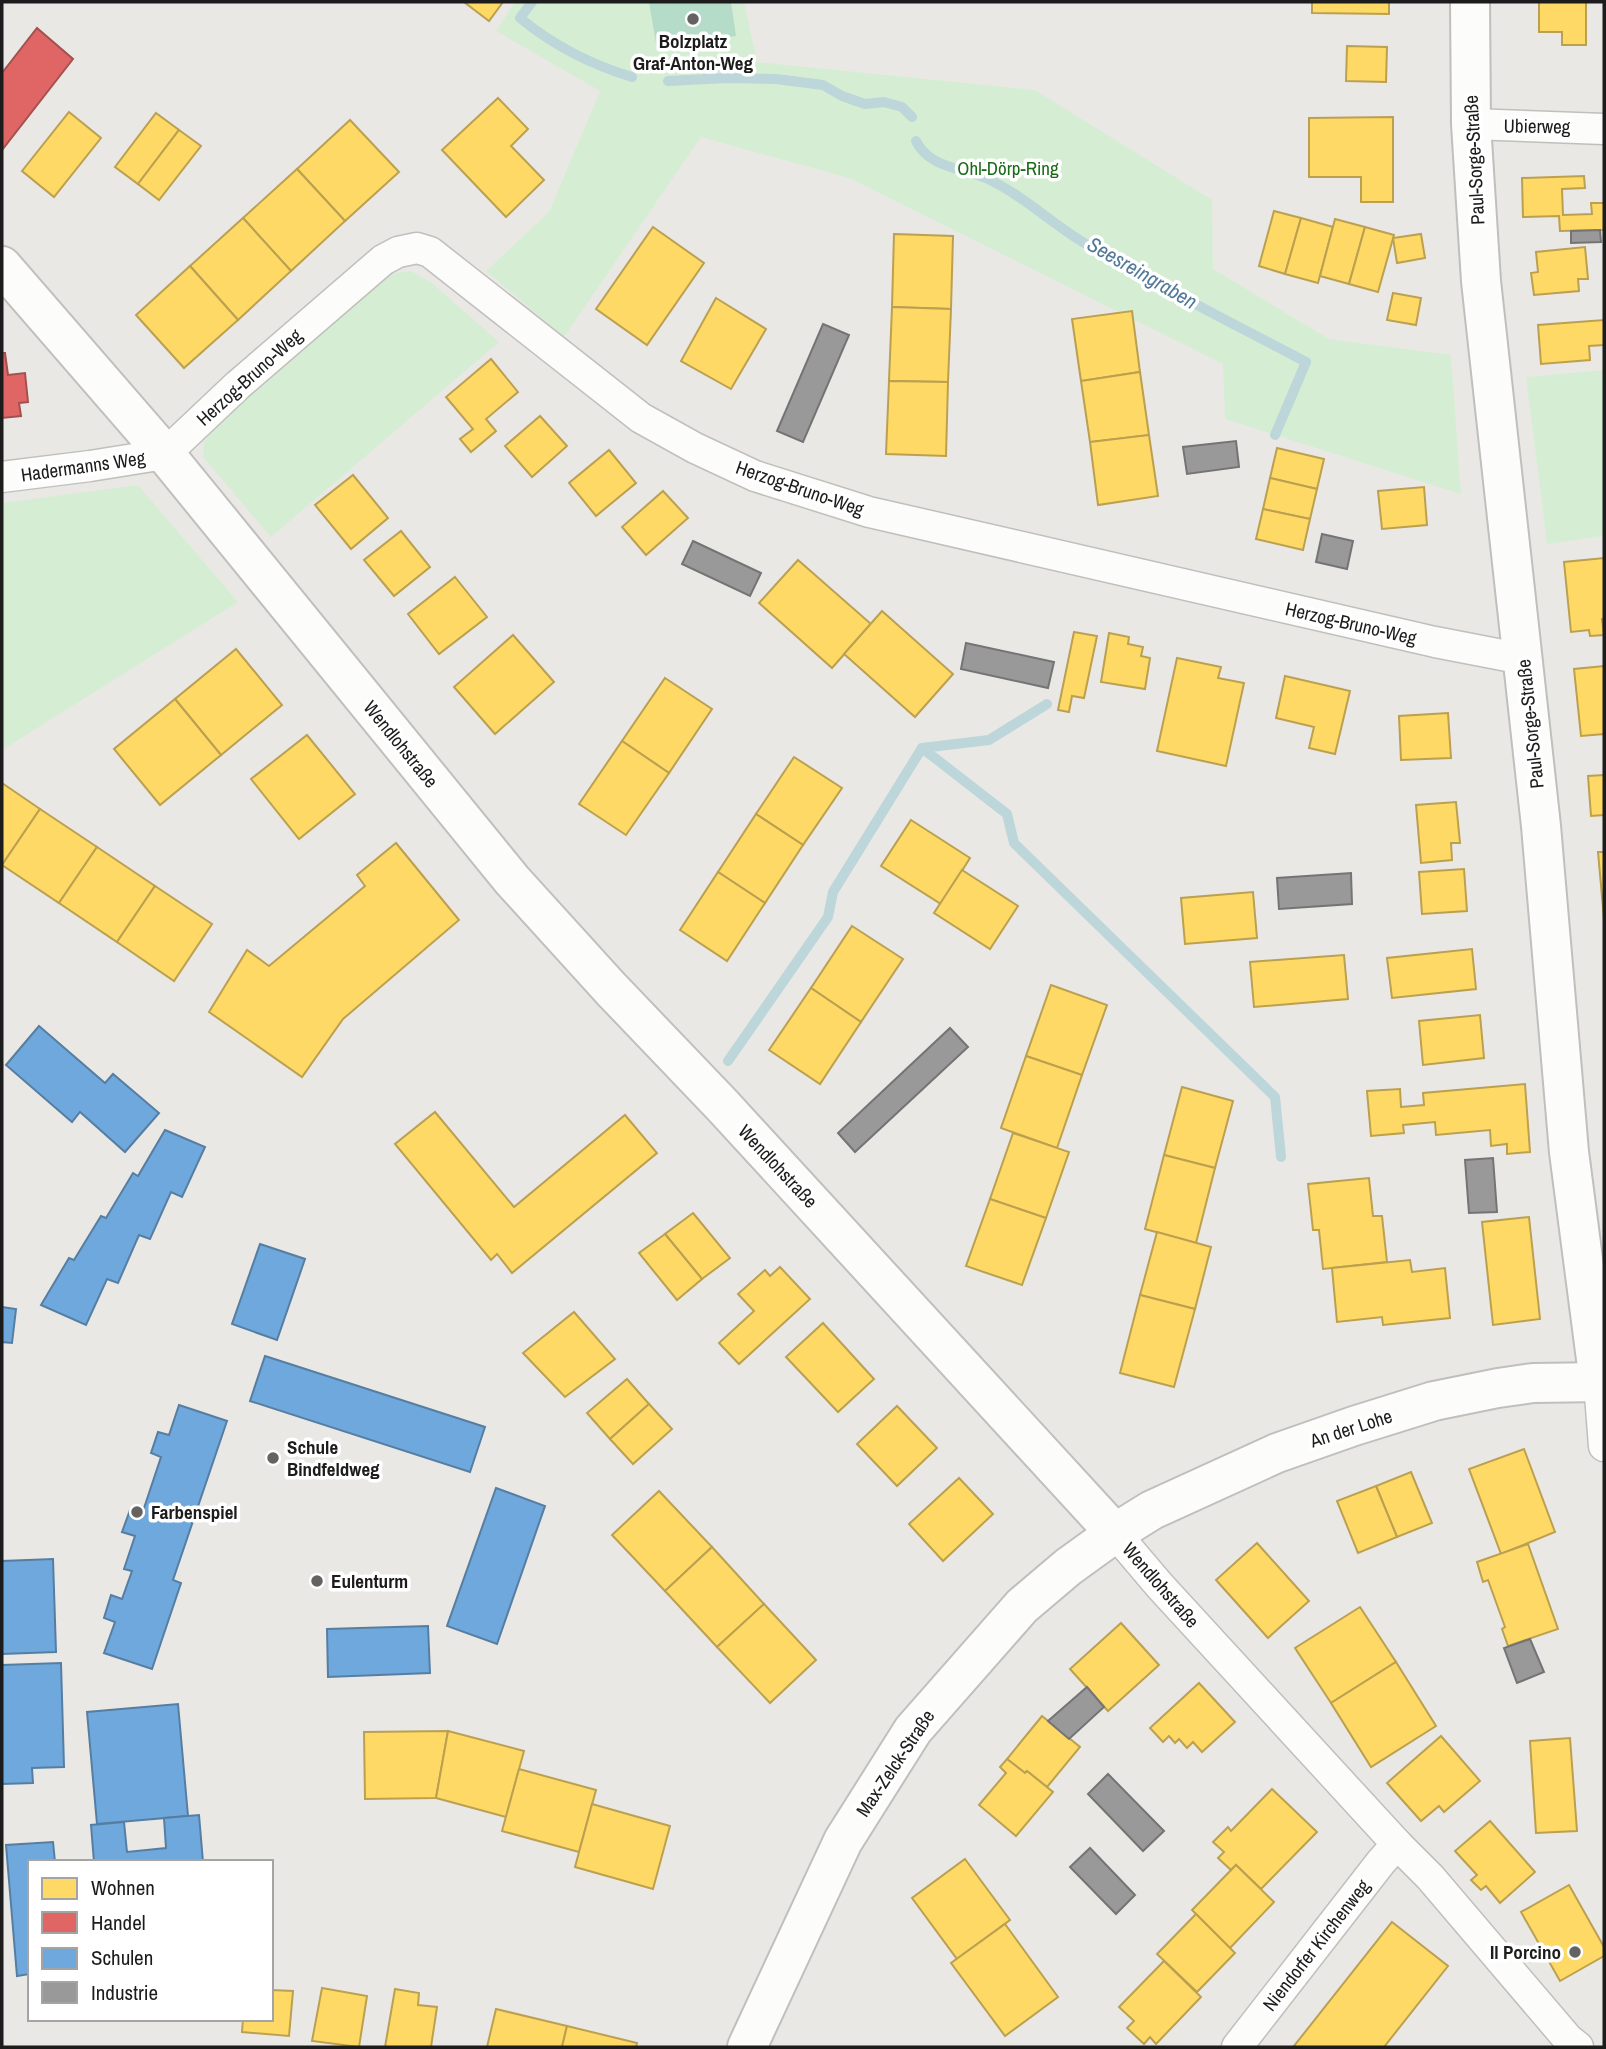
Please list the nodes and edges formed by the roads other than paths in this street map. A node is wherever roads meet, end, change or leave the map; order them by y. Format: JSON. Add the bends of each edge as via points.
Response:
{"nodes":[{"id":1,"x":1470,"y":2,"type":"edge"},
{"id":2,"x":1471,"y":124,"type":"junction"},
{"id":3,"x":1604,"y":129,"type":"edge"},
{"id":4,"x":2,"y":266,"type":"edge"},
{"id":5,"x":165,"y":454,"type":"junction"},
{"id":6,"x":2,"y":477,"type":"edge"},
{"id":7,"x":1523,"y":659,"type":"junction"},
{"id":8,"x":1602,"y":1382,"type":"edge"},
{"id":9,"x":1604,"y":1446,"type":"edge"},
{"id":10,"x":1115,"y":1532,"type":"junction"},
{"id":11,"x":1397,"y":1844,"type":"junction"},
{"id":12,"x":747,"y":2047,"type":"edge"},
{"id":13,"x":1237,"y":2047,"type":"edge"},
{"id":14,"x":1578,"y":2047,"type":"edge"}],
"edges":[{"from":1,"to":2,"type":"street","name":"Paul-Sorge-Straße"},
{"from":2,"to":3,"type":"street","name":"Ubierweg"},
{"from":2,"to":7,"type":"street","name":"Paul-Sorge-Straße","via":[[1481,281]]},
{"from":4,"to":5,"type":"street","name":"Wendlohstraße"},
{"from":5,"to":6,"type":"street","name":"Hadermanns Weg"},
{"from":5,"to":7,"type":"street","name":"Herzog-Bruno-Weg","via":[[383,260],[417,248],[442,260],[641,418],[755,476],[881,514]]},
{"from":5,"to":10,"type":"street","name":"Wendlohstraße","via":[[512,880]]},
{"from":7,"to":8,"type":"street","name":"Paul-Sorge-Straße","via":[[1569,1152]]},
{"from":8,"to":9,"type":"street","name":"Paul-Sorge-Straße"},
{"from":8,"to":10,"type":"street","name":"An der Lohe","via":[[1498,1388],[1365,1422],[1276,1453]]},
{"from":10,"to":11,"type":"street","name":"Wendlohstraße"},
{"from":10,"to":12,"type":"street","name":"Max-Zelck-Straße","via":[[1022,1606],[913,1730],[843,1840]]},
{"from":11,"to":13,"type":"street","name":"Niendorfer Kirchenweg"},
{"from":11,"to":14,"type":"street","name":"Wendlohstraße"}]}
